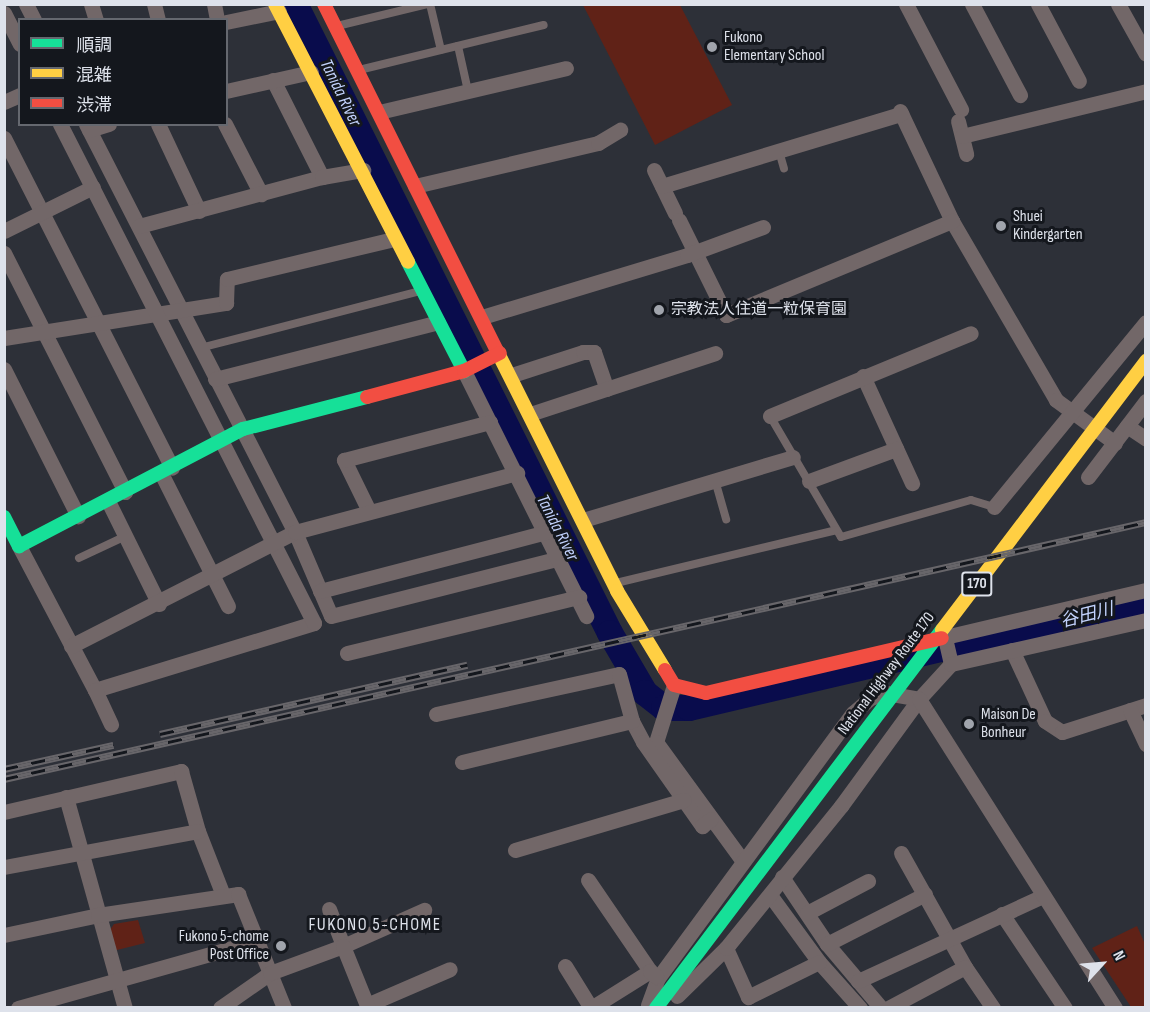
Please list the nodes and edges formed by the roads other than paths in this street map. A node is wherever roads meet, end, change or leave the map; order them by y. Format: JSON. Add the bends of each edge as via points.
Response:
{"nodes":[{"id":1,"x":26,"y":4,"type":"edge"},
{"id":2,"x":324,"y":4,"type":"edge"},
{"id":3,"x":429,"y":4,"type":"edge"},
{"id":4,"x":972,"y":4,"type":"edge"},
{"id":5,"x":1038,"y":4,"type":"edge"},
{"id":6,"x":1119,"y":4,"type":"edge"},
{"id":7,"x":908,"y":5,"type":"edge"},
{"id":8,"x":277,"y":8,"type":"edge"},
{"id":9,"x":4,"y":13,"type":"edge"},
{"id":10,"x":33,"y":18,"type":"edge"},
{"id":11,"x":228,"y":21,"type":"edge"},
{"id":12,"x":544,"y":25,"type":"dead end"},
{"id":13,"x":335,"y":26,"type":"junction"},
{"id":14,"x":18,"y":40,"type":"edge"},
{"id":15,"x":458,"y":46,"type":"junction"},
{"id":16,"x":441,"y":50,"type":"junction"},
{"id":17,"x":1146,"y":54,"type":"edge"},
{"id":18,"x":566,"y":68,"type":"dead end"},
{"id":19,"x":357,"y":71,"type":"junction"},
{"id":20,"x":310,"y":72,"type":"junction"},
{"id":21,"x":273,"y":80,"type":"junction"},
{"id":22,"x":1079,"y":81,"type":"dead end"},
{"id":23,"x":228,"y":91,"type":"edge"},
{"id":24,"x":468,"y":91,"type":"junction"},
{"id":25,"x":1146,"y":91,"type":"edge"},
{"id":26,"x":1020,"y":95,"type":"dead end"},
{"id":27,"x":18,"y":96,"type":"edge"},
{"id":28,"x":4,"y":102,"type":"edge"},
{"id":29,"x":380,"y":112,"type":"junction"},
{"id":30,"x":61,"y":126,"type":"edge"},
{"id":31,"x":159,"y":126,"type":"edge"},
{"id":32,"x":226,"y":126,"type":"edge"},
{"id":33,"x":87,"y":127,"type":"edge"},
{"id":34,"x":620,"y":130,"type":"dead end"},
{"id":35,"x":962,"y":136,"type":"junction"},
{"id":36,"x":4,"y":138,"type":"edge"},
{"id":37,"x":779,"y":151,"type":"junction"},
{"id":38,"x":966,"y":154,"type":"dead end"},
{"id":39,"x":784,"y":168,"type":"dead end"},
{"id":40,"x":654,"y":170,"type":"dead end"},
{"id":41,"x":363,"y":171,"type":"junction"},
{"id":42,"x":322,"y":177,"type":"junction"},
{"id":43,"x":415,"y":186,"type":"junction"},
{"id":44,"x":662,"y":186,"type":"junction"},
{"id":45,"x":93,"y":187,"type":"junction"},
{"id":46,"x":261,"y":194,"type":"junction"},
{"id":47,"x":199,"y":211,"type":"junction"},
{"id":48,"x":42,"y":212,"type":"junction"},
{"id":49,"x":952,"y":221,"type":"junction"},
{"id":50,"x":139,"y":226,"type":"junction"},
{"id":51,"x":763,"y":227,"type":"dead end"},
{"id":52,"x":4,"y":231,"type":"edge"},
{"id":53,"x":394,"y":239,"type":"junction"},
{"id":54,"x":4,"y":253,"type":"edge"},
{"id":55,"x":688,"y":254,"type":"junction"},
{"id":56,"x":421,"y":291,"type":"junction"},
{"id":57,"x":181,"y":312,"type":"junction"},
{"id":58,"x":158,"y":314,"type":"junction"},
{"id":59,"x":482,"y":317,"type":"junction"},
{"id":60,"x":438,"y":322,"type":"junction"},
{"id":61,"x":1146,"y":322,"type":"edge"},
{"id":62,"x":96,"y":324,"type":"junction"},
{"id":63,"x":44,"y":332,"type":"junction"},
{"id":64,"x":971,"y":333,"type":"dead end"},
{"id":65,"x":4,"y":338,"type":"edge"},
{"id":66,"x":200,"y":348,"type":"junction"},
{"id":67,"x":500,"y":353,"type":"junction"},
{"id":68,"x":715,"y":353,"type":"dead end"},
{"id":69,"x":1146,"y":362,"type":"edge"},
{"id":70,"x":4,"y":369,"type":"edge"},
{"id":71,"x":464,"y":371,"type":"junction"},
{"id":72,"x":512,"y":375,"type":"junction"},
{"id":73,"x":863,"y":376,"type":"junction"},
{"id":74,"x":215,"y":379,"type":"junction"},
{"id":75,"x":607,"y":389,"type":"junction"},
{"id":76,"x":1146,"y":401,"type":"edge"},
{"id":77,"x":1072,"y":411,"type":"junction"},
{"id":78,"x":530,"y":414,"type":"junction"},
{"id":79,"x":770,"y":416,"type":"joint"},
{"id":80,"x":490,"y":422,"type":"junction"},
{"id":81,"x":1127,"y":426,"type":"junction"},
{"id":82,"x":243,"y":429,"type":"junction"},
{"id":83,"x":1146,"y":440,"type":"edge"},
{"id":84,"x":221,"y":442,"type":"junction"},
{"id":85,"x":1114,"y":443,"type":"junction"},
{"id":86,"x":896,"y":449,"type":"junction"},
{"id":87,"x":793,"y":457,"type":"junction"},
{"id":88,"x":166,"y":470,"type":"junction"},
{"id":89,"x":517,"y":473,"type":"junction"},
{"id":90,"x":1088,"y":477,"type":"dead end"},
{"id":91,"x":715,"y":480,"type":"junction"},
{"id":92,"x":809,"y":481,"type":"junction"},
{"id":93,"x":912,"y":483,"type":"dead end"},
{"id":94,"x":125,"y":492,"type":"junction"},
{"id":95,"x":108,"y":501,"type":"junction"},
{"id":96,"x":994,"y":507,"type":"joint"},
{"id":97,"x":369,"y":511,"type":"junction"},
{"id":98,"x":78,"y":516,"type":"junction"},
{"id":99,"x":4,"y":517,"type":"edge"},
{"id":100,"x":726,"y":519,"type":"dead end"},
{"id":101,"x":583,"y":520,"type":"junction"},
{"id":102,"x":836,"y":530,"type":"junction"},
{"id":103,"x":295,"y":532,"type":"junction"},
{"id":104,"x":546,"y":532,"type":"junction"},
{"id":105,"x":126,"y":536,"type":"junction"},
{"id":106,"x":273,"y":544,"type":"junction"},
{"id":107,"x":19,"y":546,"type":"junction"},
{"id":108,"x":79,"y":558,"type":"dead end"},
{"id":109,"x":560,"y":558,"type":"junction"},
{"id":110,"x":213,"y":577,"type":"junction"},
{"id":111,"x":614,"y":584,"type":"junction"},
{"id":112,"x":1146,"y":590,"type":"edge"},
{"id":113,"x":320,"y":591,"type":"junction"},
{"id":114,"x":579,"y":597,"type":"junction"},
{"id":115,"x":159,"y":604,"type":"junction"},
{"id":116,"x":228,"y":606,"type":"dead end"},
{"id":117,"x":586,"y":616,"type":"dead end"},
{"id":118,"x":1146,"y":620,"type":"edge"},
{"id":119,"x":945,"y":637,"type":"junction"},
{"id":120,"x":71,"y":646,"type":"junction"},
{"id":121,"x":1012,"y":650,"type":"junction"},
{"id":122,"x":347,"y":653,"type":"dead end"},
{"id":123,"x":951,"y":664,"type":"junction"},
{"id":124,"x":674,"y":685,"type":"junction"},
{"id":125,"x":95,"y":690,"type":"junction"},
{"id":126,"x":918,"y":699,"type":"junction"},
{"id":127,"x":1146,"y":705,"type":"edge"},
{"id":128,"x":1130,"y":710,"type":"junction"},
{"id":129,"x":436,"y":714,"type":"dead end"},
{"id":130,"x":632,"y":721,"type":"junction"},
{"id":131,"x":111,"y":724,"type":"dead end"},
{"id":132,"x":1146,"y":744,"type":"edge"},
{"id":133,"x":462,"y":762,"type":"dead end"},
{"id":134,"x":66,"y":797,"type":"junction"},
{"id":135,"x":684,"y":800,"type":"junction"},
{"id":136,"x":4,"y":812,"type":"edge"},
{"id":137,"x":711,"y":819,"type":"junction"},
{"id":138,"x":198,"y":831,"type":"junction"},
{"id":139,"x":515,"y":849,"type":"dead end"},
{"id":140,"x":80,"y":850,"type":"junction"},
{"id":141,"x":901,"y":853,"type":"dead end"},
{"id":142,"x":742,"y":860,"type":"junction"},
{"id":143,"x":4,"y":867,"type":"edge"},
{"id":144,"x":782,"y":877,"type":"junction"},
{"id":145,"x":588,"y":880,"type":"dead end"},
{"id":146,"x":868,"y":880,"type":"dead end"},
{"id":147,"x":925,"y":894,"type":"junction"},
{"id":148,"x":223,"y":895,"type":"junction"},
{"id":149,"x":770,"y":895,"type":"junction"},
{"id":150,"x":1043,"y":896,"type":"junction"},
{"id":151,"x":328,"y":909,"type":"dead end"},
{"id":152,"x":424,"y":910,"type":"dead end"},
{"id":153,"x":807,"y":914,"type":"junction"},
{"id":154,"x":1002,"y":914,"type":"junction"},
{"id":155,"x":98,"y":915,"type":"junction"},
{"id":156,"x":4,"y":935,"type":"edge"},
{"id":157,"x":948,"y":936,"type":"junction"},
{"id":158,"x":257,"y":942,"type":"junction"},
{"id":159,"x":828,"y":944,"type":"junction"},
{"id":160,"x":343,"y":946,"type":"junction"},
{"id":161,"x":726,"y":948,"type":"junction"},
{"id":162,"x":819,"y":962,"type":"junction"},
{"id":163,"x":565,"y":966,"type":"dead end"},
{"id":164,"x":965,"y":967,"type":"junction"},
{"id":165,"x":450,"y":969,"type":"dead end"},
{"id":166,"x":270,"y":973,"type":"junction"},
{"id":167,"x":654,"y":975,"type":"junction"},
{"id":168,"x":116,"y":979,"type":"junction"},
{"id":169,"x":858,"y":981,"type":"junction"},
{"id":170,"x":750,"y":1002,"type":"edge"},
{"id":171,"x":368,"y":1006,"type":"edge"},
{"id":172,"x":18,"y":1008,"type":"edge"},
{"id":173,"x":125,"y":1008,"type":"edge"},
{"id":174,"x":219,"y":1008,"type":"edge"},
{"id":175,"x":284,"y":1008,"type":"edge"},
{"id":176,"x":591,"y":1008,"type":"edge"},
{"id":177,"x":647,"y":1008,"type":"edge"},
{"id":178,"x":656,"y":1008,"type":"edge"},
{"id":179,"x":663,"y":1008,"type":"edge"},
{"id":180,"x":860,"y":1008,"type":"edge"},
{"id":181,"x":881,"y":1008,"type":"edge"},
{"id":182,"x":888,"y":1008,"type":"edge"},
{"id":183,"x":993,"y":1008,"type":"edge"},
{"id":184,"x":1065,"y":1008,"type":"edge"},
{"id":185,"x":1115,"y":1008,"type":"edge"}],
"edges":[{"from":1,"to":10,"type":"street"},
{"from":2,"to":13,"type":"main road"},
{"from":3,"to":13,"type":"lane"},
{"from":3,"to":16,"type":"lane"},
{"from":4,"to":26,"type":"street"},
{"from":5,"to":22,"type":"street"},
{"from":6,"to":17,"type":"street"},
{"from":7,"to":35,"type":"street","via":[[959,115]]},
{"from":8,"to":11,"type":"street"},
{"from":8,"to":20,"type":"main road"},
{"from":9,"to":14,"type":"street"},
{"from":12,"to":15,"type":"lane"},
{"from":13,"to":19,"type":"main road"},
{"from":15,"to":16,"type":"lane"},
{"from":15,"to":24,"type":"lane"},
{"from":16,"to":19,"type":"lane"},
{"from":18,"to":24,"type":"street"},
{"from":19,"to":29,"type":"main road"},
{"from":20,"to":21,"type":"street"},
{"from":20,"to":41,"type":"main road"},
{"from":21,"to":23,"type":"street"},
{"from":21,"to":42,"type":"street"},
{"from":24,"to":29,"type":"street"},
{"from":25,"to":35,"type":"street"},
{"from":27,"to":28,"type":"street"},
{"from":29,"to":43,"type":"main road"},
{"from":30,"to":45,"type":"street"},
{"from":31,"to":47,"type":"street"},
{"from":32,"to":46,"type":"street"},
{"from":33,"to":50,"type":"street"},
{"from":34,"to":43,"type":"street","via":[[598,143]]},
{"from":35,"to":38,"type":"street"},
{"from":36,"to":48,"type":"street"},
{"from":37,"to":39,"type":"lane"},
{"from":37,"to":44,"type":"street"},
{"from":37,"to":49,"type":"street","via":[[901,113]]},
{"from":40,"to":44,"type":"street"},
{"from":41,"to":42,"type":"street"},
{"from":41,"to":53,"type":"main road"},
{"from":42,"to":46,"type":"street"},
{"from":43,"to":59,"type":"main road"},
{"from":44,"to":55,"type":"street"},
{"from":45,"to":48,"type":"street"},
{"from":45,"to":58,"type":"street"},
{"from":46,"to":47,"type":"street"},
{"from":47,"to":50,"type":"street"},
{"from":48,"to":52,"type":"street"},
{"from":48,"to":62,"type":"street"},
{"from":49,"to":55,"type":"street","via":[[726,315]]},
{"from":49,"to":77,"type":"street","via":[[1056,400]]},
{"from":50,"to":57,"type":"street"},
{"from":51,"to":55,"type":"street"},
{"from":53,"to":56,"type":"main road"},
{"from":53,"to":57,"type":"street","via":[[227,279],[226,303]]},
{"from":54,"to":63,"type":"street"},
{"from":55,"to":59,"type":"street"},
{"from":56,"to":60,"type":"main road"},
{"from":56,"to":66,"type":"lane"},
{"from":57,"to":58,"type":"street"},
{"from":57,"to":66,"type":"street"},
{"from":58,"to":62,"type":"street"},
{"from":58,"to":84,"type":"street"},
{"from":59,"to":67,"type":"main road"},
{"from":60,"to":71,"type":"main road"},
{"from":60,"to":74,"type":"street"},
{"from":61,"to":77,"type":"street"},
{"from":62,"to":63,"type":"street"},
{"from":62,"to":88,"type":"street"},
{"from":63,"to":65,"type":"street"},
{"from":63,"to":94,"type":"street"},
{"from":64,"to":73,"type":"street"},
{"from":66,"to":74,"type":"street"},
{"from":67,"to":71,"type":"main road"},
{"from":67,"to":72,"type":"main road"},
{"from":68,"to":75,"type":"street"},
{"from":69,"to":178,"type":"main road","name":"National Highway Route 170","number":"170"},
{"from":70,"to":98,"type":"street"},
{"from":71,"to":80,"type":"street"},
{"from":71,"to":82,"type":"main road"},
{"from":72,"to":75,"type":"street","via":[[594,352]]},
{"from":72,"to":78,"type":"main road"},
{"from":73,"to":79,"type":"street"},
{"from":73,"to":86,"type":"street"},
{"from":74,"to":82,"type":"street"},
{"from":75,"to":78,"type":"street"},
{"from":76,"to":81,"type":"street"},
{"from":77,"to":85,"type":"street"},
{"from":77,"to":96,"type":"street"},
{"from":78,"to":101,"type":"main road"},
{"from":79,"to":87,"type":"lane"},
{"from":80,"to":89,"type":"street"},
{"from":80,"to":97,"type":"street","via":[[344,460]]},
{"from":81,"to":83,"type":"street"},
{"from":81,"to":85,"type":"street"},
{"from":82,"to":84,"type":"main road"},
{"from":82,"to":103,"type":"street"},
{"from":84,"to":88,"type":"main road"},
{"from":84,"to":106,"type":"street"},
{"from":85,"to":90,"type":"street"},
{"from":86,"to":92,"type":"street"},
{"from":86,"to":93,"type":"street"},
{"from":87,"to":91,"type":"street"},
{"from":87,"to":92,"type":"lane"},
{"from":88,"to":94,"type":"main road"},
{"from":88,"to":110,"type":"street"},
{"from":89,"to":97,"type":"street"},
{"from":89,"to":104,"type":"street"},
{"from":91,"to":100,"type":"lane"},
{"from":91,"to":101,"type":"street"},
{"from":92,"to":102,"type":"lane"},
{"from":94,"to":95,"type":"main road"},
{"from":95,"to":98,"type":"main road"},
{"from":95,"to":105,"type":"street"},
{"from":96,"to":102,"type":"lane","via":[[971,500],[841,537]]},
{"from":97,"to":103,"type":"street"},
{"from":98,"to":107,"type":"main road"},
{"from":99,"to":107,"type":"main road"},
{"from":101,"to":111,"type":"main road"},
{"from":102,"to":111,"type":"lane"},
{"from":103,"to":106,"type":"street"},
{"from":103,"to":113,"type":"street"},
{"from":104,"to":109,"type":"street"},
{"from":104,"to":113,"type":"street"},
{"from":105,"to":108,"type":"lane"},
{"from":105,"to":115,"type":"street"},
{"from":106,"to":110,"type":"street"},
{"from":106,"to":125,"type":"street","via":[[314,623]]},
{"from":107,"to":120,"type":"street"},
{"from":109,"to":113,"type":"street","via":[[331,616]]},
{"from":109,"to":114,"type":"street"},
{"from":110,"to":115,"type":"street"},
{"from":110,"to":116,"type":"street"},
{"from":111,"to":124,"type":"main road"},
{"from":112,"to":119,"type":"street"},
{"from":114,"to":117,"type":"street"},
{"from":114,"to":122,"type":"street"},
{"from":115,"to":120,"type":"street"},
{"from":118,"to":121,"type":"street"},
{"from":119,"to":123,"type":"street"},
{"from":119,"to":124,"type":"main road","via":[[706,693]]},
{"from":120,"to":125,"type":"street"},
{"from":121,"to":123,"type":"street"},
{"from":121,"to":128,"type":"street","via":[[1045,721],[1055,729],[1062,732]]},
{"from":123,"to":126,"type":"street"},
{"from":124,"to":137,"type":"street","via":[[656,742]]},
{"from":125,"to":131,"type":"street"},
{"from":126,"to":142,"type":"street","via":[[886,693],[870,698],[853,713]]},
{"from":126,"to":144,"type":"street","via":[[841,806]]},
{"from":126,"to":150,"type":"street"},
{"from":127,"to":128,"type":"street"},
{"from":128,"to":132,"type":"street"},
{"from":129,"to":130,"type":"street","via":[[619,674]]},
{"from":130,"to":133,"type":"street"},
{"from":130,"to":135,"type":"street"},
{"from":134,"to":136,"type":"street"},
{"from":134,"to":138,"type":"street","via":[[181,771]]},
{"from":134,"to":140,"type":"street"},
{"from":135,"to":137,"type":"street","via":[[702,826]]},
{"from":135,"to":139,"type":"street"},
{"from":137,"to":142,"type":"street"},
{"from":138,"to":140,"type":"street"},
{"from":138,"to":148,"type":"street"},
{"from":140,"to":143,"type":"street"},
{"from":140,"to":155,"type":"street"},
{"from":141,"to":147,"type":"street"},
{"from":142,"to":167,"type":"street"},
{"from":144,"to":149,"type":"street"},
{"from":144,"to":153,"type":"street"},
{"from":145,"to":167,"type":"street"},
{"from":146,"to":153,"type":"street"},
{"from":147,"to":157,"type":"street"},
{"from":147,"to":159,"type":"street"},
{"from":148,"to":155,"type":"street"},
{"from":148,"to":158,"type":"street","via":[[237,894]]},
{"from":149,"to":161,"type":"street"},
{"from":149,"to":162,"type":"street"},
{"from":150,"to":154,"type":"street"},
{"from":150,"to":185,"type":"street"},
{"from":151,"to":160,"type":"street"},
{"from":152,"to":160,"type":"street"},
{"from":153,"to":159,"type":"street"},
{"from":154,"to":157,"type":"street"},
{"from":154,"to":184,"type":"street"},
{"from":155,"to":156,"type":"street"},
{"from":155,"to":168,"type":"street"},
{"from":157,"to":164,"type":"street"},
{"from":157,"to":169,"type":"street"},
{"from":158,"to":166,"type":"street"},
{"from":158,"to":168,"type":"street"},
{"from":159,"to":169,"type":"street"},
{"from":160,"to":166,"type":"street"},
{"from":160,"to":171,"type":"street"},
{"from":161,"to":170,"type":"street"},
{"from":161,"to":179,"type":"street"},
{"from":162,"to":170,"type":"street"},
{"from":162,"to":180,"type":"street"},
{"from":163,"to":176,"type":"street"},
{"from":164,"to":182,"type":"street"},
{"from":164,"to":183,"type":"street"},
{"from":165,"to":171,"type":"street"},
{"from":166,"to":174,"type":"street"},
{"from":166,"to":175,"type":"street"},
{"from":167,"to":176,"type":"street"},
{"from":167,"to":177,"type":"street"},
{"from":168,"to":172,"type":"street"},
{"from":168,"to":173,"type":"street"},
{"from":169,"to":181,"type":"street"}]}
